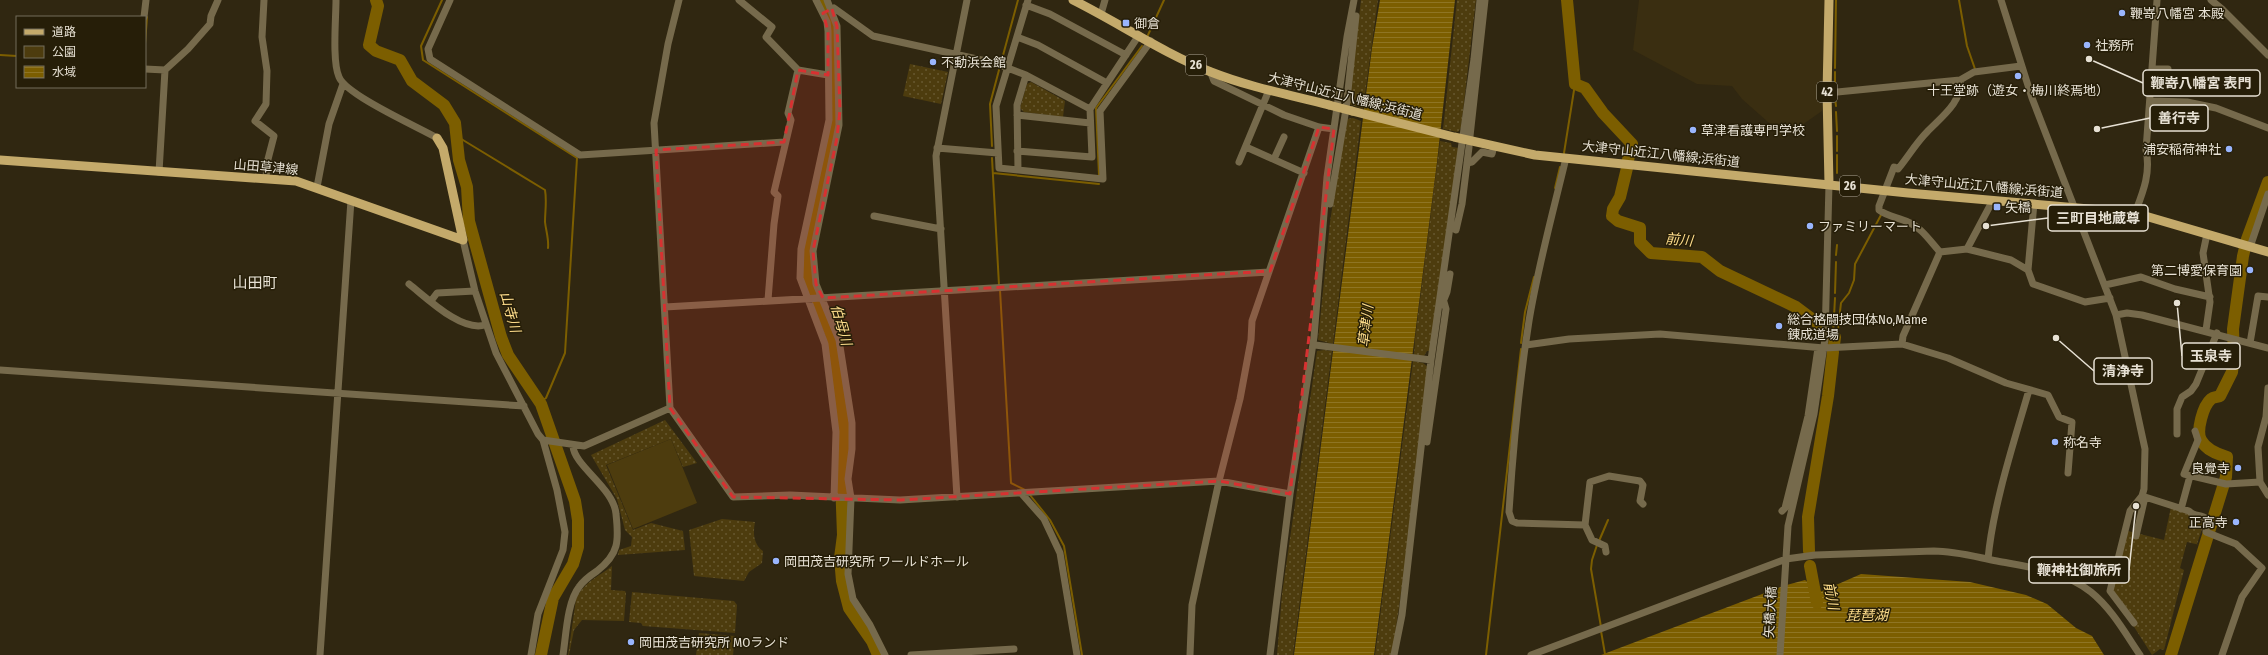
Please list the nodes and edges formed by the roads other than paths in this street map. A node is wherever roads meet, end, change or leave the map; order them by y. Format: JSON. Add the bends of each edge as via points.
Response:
{"nodes":[{"id":1,"x":146,"y":0,"type":"edge"},
{"id":2,"x":218,"y":0,"type":"edge"},
{"id":3,"x":264,"y":0,"type":"edge"},
{"id":4,"x":336,"y":0,"type":"edge"},
{"id":5,"x":450,"y":0,"type":"edge"},
{"id":6,"x":679,"y":0,"type":"edge"},
{"id":7,"x":739,"y":0,"type":"edge"},
{"id":8,"x":816,"y":0,"type":"edge"},
{"id":9,"x":827,"y":0,"type":"edge"},
{"id":10,"x":838,"y":0,"type":"edge"},
{"id":11,"x":967,"y":0,"type":"edge"},
{"id":12,"x":1073,"y":0,"type":"edge"},
{"id":13,"x":1106,"y":0,"type":"edge"},
{"id":14,"x":1354,"y":0,"type":"edge"},
{"id":15,"x":1358,"y":0,"type":"edge"},
{"id":16,"x":1480,"y":0,"type":"edge"},
{"id":17,"x":1485,"y":0,"type":"edge"},
{"id":18,"x":1829,"y":0,"type":"edge"},
{"id":19,"x":2001,"y":0,"type":"edge"},
{"id":20,"x":2157,"y":0,"type":"edge"},
{"id":21,"x":2211,"y":0,"type":"edge"},
{"id":22,"x":1027,"y":3,"type":"edge"},
{"id":23,"x":833,"y":8,"type":"junction"},
{"id":24,"x":823,"y":13,"type":"junction"},
{"id":25,"x":1101,"y":14,"type":"junction"},
{"id":26,"x":144,"y":16,"type":"edge"},
{"id":27,"x":1350,"y":24,"type":"junction"},
{"id":28,"x":1479,"y":32,"type":"junction"},
{"id":29,"x":1139,"y":35,"type":"junction"},
{"id":30,"x":1017,"y":37,"type":"junction"},
{"id":31,"x":1151,"y":41,"type":"junction"},
{"id":32,"x":955,"y":54,"type":"junction"},
{"id":33,"x":1126,"y":55,"type":"junction"},
{"id":34,"x":2268,"y":56,"type":"edge"},
{"id":35,"x":2021,"y":66,"type":"junction"},
{"id":36,"x":1008,"y":67,"type":"junction"},
{"id":37,"x":2152,"y":68,"type":"junction"},
{"id":38,"x":146,"y":69,"type":"edge"},
{"id":39,"x":165,"y":70,"type":"junction"},
{"id":40,"x":798,"y":70,"type":"junction"},
{"id":41,"x":2168,"y":70,"type":"dead end"},
{"id":42,"x":1210,"y":71,"type":"junction"},
{"id":43,"x":828,"y":75,"type":"junction"},
{"id":44,"x":1026,"y":75,"type":"junction"},
{"id":45,"x":1960,"y":80,"type":"junction"},
{"id":46,"x":1107,"y":83,"type":"junction"},
{"id":47,"x":344,"y":84,"type":"junction"},
{"id":48,"x":1269,"y":90,"type":"junction"},
{"id":49,"x":1827,"y":93,"type":"junction"},
{"id":50,"x":2150,"y":101,"type":"junction"},
{"id":51,"x":1264,"y":106,"type":"junction"},
{"id":52,"x":1345,"y":106,"type":"junction"},
{"id":53,"x":1090,"y":109,"type":"junction"},
{"id":54,"x":1017,"y":115,"type":"junction"},
{"id":55,"x":1090,"y":123,"type":"junction"},
{"id":56,"x":1319,"y":127,"type":"junction"},
{"id":57,"x":2268,"y":128,"type":"edge"},
{"id":58,"x":1334,"y":129,"type":"junction"},
{"id":59,"x":1284,"y":137,"type":"dead end"},
{"id":60,"x":1462,"y":137,"type":"junction"},
{"id":61,"x":437,"y":138,"type":"joint"},
{"id":62,"x":784,"y":142,"type":"junction"},
{"id":63,"x":1494,"y":146,"type":"junction"},
{"id":64,"x":1246,"y":147,"type":"junction"},
{"id":65,"x":1469,"y":147,"type":"dead end"},
{"id":66,"x":937,"y":148,"type":"junction"},
{"id":67,"x":656,"y":150,"type":"junction"},
{"id":68,"x":1017,"y":151,"type":"junction"},
{"id":69,"x":998,"y":153,"type":"junction"},
{"id":70,"x":1566,"y":158,"type":"junction"},
{"id":71,"x":1274,"y":159,"type":"junction"},
{"id":72,"x":0,"y":160,"type":"edge"},
{"id":73,"x":1239,"y":162,"type":"dead end"},
{"id":74,"x":1467,"y":164,"type":"junction"},
{"id":75,"x":1018,"y":170,"type":"junction"},
{"id":76,"x":158,"y":172,"type":"junction"},
{"id":77,"x":1304,"y":173,"type":"junction"},
{"id":78,"x":266,"y":179,"type":"junction"},
{"id":79,"x":1829,"y":184,"type":"junction"},
{"id":80,"x":317,"y":187,"type":"junction"},
{"id":81,"x":1884,"y":190,"type":"junction"},
{"id":82,"x":2268,"y":194,"type":"edge"},
{"id":83,"x":1328,"y":197,"type":"junction"},
{"id":84,"x":351,"y":200,"type":"junction"},
{"id":85,"x":1993,"y":200,"type":"junction"},
{"id":86,"x":813,"y":201,"type":"junction"},
{"id":87,"x":823,"y":203,"type":"junction"},
{"id":88,"x":2034,"y":203,"type":"junction"},
{"id":89,"x":2073,"y":207,"type":"junction"},
{"id":90,"x":2135,"y":213,"type":"junction"},
{"id":91,"x":874,"y":216,"type":"dead end"},
{"id":92,"x":942,"y":229,"type":"junction"},
{"id":93,"x":1322,"y":234,"type":"junction"},
{"id":94,"x":2207,"y":234,"type":"junction"},
{"id":95,"x":462,"y":240,"type":"junction"},
{"id":96,"x":2247,"y":246,"type":"junction"},
{"id":97,"x":1967,"y":249,"type":"junction"},
{"id":98,"x":1940,"y":252,"type":"junction"},
{"id":99,"x":2268,"y":252,"type":"edge"},
{"id":100,"x":2028,"y":270,"type":"junction"},
{"id":101,"x":1269,"y":272,"type":"junction"},
{"id":102,"x":409,"y":284,"type":"dead end"},
{"id":103,"x":2105,"y":285,"type":"junction"},
{"id":104,"x":945,"y":290,"type":"junction"},
{"id":105,"x":475,"y":291,"type":"junction"},
{"id":106,"x":2210,"y":297,"type":"junction"},
{"id":107,"x":2268,"y":297,"type":"edge"},
{"id":108,"x":816,"y":298,"type":"junction"},
{"id":109,"x":2110,"y":298,"type":"junction"},
{"id":110,"x":768,"y":300,"type":"junction"},
{"id":111,"x":431,"y":301,"type":"junction"},
{"id":112,"x":1442,"y":302,"type":"junction"},
{"id":113,"x":665,"y":307,"type":"junction"},
{"id":114,"x":2116,"y":315,"type":"junction"},
{"id":115,"x":485,"y":326,"type":"junction"},
{"id":116,"x":2206,"y":330,"type":"junction"},
{"id":117,"x":2217,"y":333,"type":"junction"},
{"id":118,"x":2250,"y":343,"type":"junction"},
{"id":119,"x":1902,"y":344,"type":"junction"},
{"id":120,"x":1315,"y":345,"type":"junction"},
{"id":121,"x":1526,"y":345,"type":"junction"},
{"id":122,"x":1824,"y":348,"type":"junction"},
{"id":123,"x":2268,"y":348,"type":"edge"},
{"id":124,"x":1431,"y":360,"type":"junction"},
{"id":125,"x":0,"y":370,"type":"edge"},
{"id":126,"x":2268,"y":388,"type":"edge"},
{"id":127,"x":2029,"y":390,"type":"junction"},
{"id":128,"x":338,"y":393,"type":"junction"},
{"id":129,"x":524,"y":406,"type":"junction"},
{"id":130,"x":670,"y":408,"type":"junction"},
{"id":131,"x":2195,"y":431,"type":"dead end"},
{"id":132,"x":2177,"y":434,"type":"dead end"},
{"id":133,"x":546,"y":440,"type":"junction"},
{"id":134,"x":573,"y":446,"type":"junction"},
{"id":135,"x":1297,"y":461,"type":"junction"},
{"id":136,"x":2068,"y":473,"type":"dead end"},
{"id":137,"x":2190,"y":476,"type":"junction"},
{"id":138,"x":1218,"y":481,"type":"junction"},
{"id":139,"x":2260,"y":482,"type":"junction"},
{"id":140,"x":1292,"y":483,"type":"junction"},
{"id":141,"x":1022,"y":493,"type":"junction"},
{"id":142,"x":1290,"y":494,"type":"junction"},
{"id":143,"x":2268,"y":495,"type":"edge"},
{"id":144,"x":2144,"y":496,"type":"junction"},
{"id":145,"x":957,"y":497,"type":"junction"},
{"id":146,"x":834,"y":498,"type":"junction"},
{"id":147,"x":851,"y":498,"type":"junction"},
{"id":148,"x":1642,"y":504,"type":"dead end"},
{"id":149,"x":1416,"y":508,"type":"junction"},
{"id":150,"x":2181,"y":508,"type":"junction"},
{"id":151,"x":1782,"y":511,"type":"dead end"},
{"id":152,"x":1585,"y":525,"type":"junction"},
{"id":153,"x":2136,"y":536,"type":"dead end"},
{"id":154,"x":1606,"y":552,"type":"dead end"},
{"id":155,"x":1786,"y":559,"type":"junction"},
{"id":156,"x":1988,"y":559,"type":"junction"},
{"id":157,"x":2134,"y":623,"type":"dead end"},
{"id":158,"x":1014,"y":649,"type":"dead end"},
{"id":159,"x":982,"y":653,"type":"edge"},
{"id":160,"x":320,"y":655,"type":"edge"},
{"id":161,"x":531,"y":655,"type":"edge"},
{"id":162,"x":563,"y":655,"type":"edge"},
{"id":163,"x":885,"y":655,"type":"edge"},
{"id":164,"x":911,"y":655,"type":"edge"},
{"id":165,"x":1076,"y":655,"type":"edge"},
{"id":166,"x":1190,"y":655,"type":"edge"},
{"id":167,"x":1270,"y":655,"type":"edge"},
{"id":168,"x":1274,"y":655,"type":"edge"},
{"id":169,"x":1394,"y":655,"type":"edge"},
{"id":170,"x":1531,"y":655,"type":"edge"},
{"id":171,"x":1780,"y":655,"type":"edge"},
{"id":172,"x":2140,"y":655,"type":"edge"},
{"id":173,"x":2222,"y":655,"type":"edge"}],
"edges":[{"from":1,"to":26,"type":"street"},
{"from":2,"to":39,"type":"street","via":[[210,24]]},
{"from":3,"to":78,"type":"street","via":[[262,37],[267,72],[266,104],[255,121],[274,136]]},
{"from":4,"to":47,"type":"street","via":[[336,58],[338,73]]},
{"from":5,"to":67,"type":"street","via":[[428,49],[430,59],[438,66],[580,155]]},
{"from":6,"to":67,"type":"street","via":[[668,44],[654,123]]},
{"from":7,"to":40,"type":"street","via":[[772,27],[766,37]]},
{"from":8,"to":24,"type":"street"},
{"from":9,"to":23,"type":"street"},
{"from":10,"to":23,"type":"street"},
{"from":11,"to":32,"type":"street"},
{"from":12,"to":25,"type":"main road","name":"大津守山近江八幡線;浜街道","number":"26"},
{"from":13,"to":25,"type":"street"},
{"from":14,"to":27,"type":"street"},
{"from":15,"to":52,"type":"street"},
{"from":16,"to":28,"type":"street"},
{"from":17,"to":28,"type":"street"},
{"from":18,"to":49,"type":"main road","number":"42"},
{"from":19,"to":35,"type":"street"},
{"from":20,"to":37,"type":"street"},
{"from":21,"to":34,"type":"street"},
{"from":22,"to":30,"type":"street"},
{"from":22,"to":33,"type":"street"},
{"from":23,"to":24,"type":"street"},
{"from":23,"to":32,"type":"street","via":[[872,36]]},
{"from":23,"to":87,"type":"street","via":[[837,26],[839,125]]},
{"from":24,"to":43,"type":"street","via":[[828,30]]},
{"from":25,"to":29,"type":"main road","name":"大津守山近江八幡線;浜街道","number":"26"},
{"from":27,"to":52,"type":"street"},
{"from":27,"to":58,"type":"street"},
{"from":28,"to":60,"type":"street"},
{"from":29,"to":31,"type":"main road","name":"大津守山近江八幡線;浜街道","number":"26"},
{"from":29,"to":33,"type":"street"},
{"from":30,"to":36,"type":"street"},
{"from":30,"to":46,"type":"street","via":[[1038,44]]},
{"from":31,"to":42,"type":"main road","name":"大津守山近江八幡線;浜街道","number":"26"},
{"from":31,"to":75,"type":"street","via":[[1100,111],[1103,179]]},
{"from":32,"to":36,"type":"street"},
{"from":32,"to":66,"type":"street"},
{"from":33,"to":46,"type":"street"},
{"from":35,"to":45,"type":"street","via":[[1974,72]]},
{"from":35,"to":89,"type":"street"},
{"from":36,"to":44,"type":"street"},
{"from":36,"to":69,"type":"street","via":[[996,106]]},
{"from":37,"to":41,"type":"street"},
{"from":37,"to":50,"type":"street"},
{"from":38,"to":39,"type":"street"},
{"from":39,"to":76,"type":"street"},
{"from":40,"to":43,"type":"street"},
{"from":40,"to":62,"type":"street","via":[[788,113],[791,120]]},
{"from":42,"to":48,"type":"main road","name":"大津守山近江八幡線;浜街道","number":"26"},
{"from":42,"to":51,"type":"street","via":[[1214,81]]},
{"from":43,"to":86,"type":"street","via":[[828,126]]},
{"from":44,"to":53,"type":"street"},
{"from":44,"to":54,"type":"street","via":[[1017,105]]},
{"from":45,"to":49,"type":"street"},
{"from":45,"to":81,"type":"street","via":[[1961,85],[1951,107],[1898,169],[1894,167]]},
{"from":46,"to":53,"type":"street"},
{"from":47,"to":61,"type":"street","via":[[384,110]]},
{"from":47,"to":80,"type":"street","via":[[329,124]]},
{"from":48,"to":51,"type":"street"},
{"from":48,"to":52,"type":"main road","name":"大津守山近江八幡線;浜街道","number":"26","bridge":true,"via":[[1329,105]]},
{"from":49,"to":79,"type":"main road","number":"42"},
{"from":50,"to":57,"type":"street","via":[[2188,102],[2216,108]]},
{"from":50,"to":90,"type":"street","via":[[2146,183]]},
{"from":51,"to":56,"type":"street"},
{"from":51,"to":64,"type":"street"},
{"from":52,"to":60,"type":"main road","name":"大津守山近江八幡線;浜街道","number":"26"},
{"from":52,"to":83,"type":"street"},
{"from":53,"to":55,"type":"street"},
{"from":54,"to":55,"type":"street"},
{"from":54,"to":68,"type":"street"},
{"from":55,"to":68,"type":"street","via":[[1092,157],[1089,159]]},
{"from":56,"to":58,"type":"street"},
{"from":56,"to":77,"type":"street"},
{"from":58,"to":83,"type":"street","via":[[1326,192]]},
{"from":59,"to":71,"type":"street"},
{"from":60,"to":63,"type":"main road","name":"大津守山近江八幡線;浜街道","number":"26"},
{"from":60,"to":112,"type":"street"},
{"from":61,"to":95,"type":"main road","via":[[445,155]]},
{"from":62,"to":67,"type":"street"},
{"from":62,"to":110,"type":"street","via":[[774,192],[778,196]]},
{"from":63,"to":70,"type":"main road","name":"大津守山近江八幡線;浜街道","number":"26"},
{"from":63,"to":74,"type":"street","via":[[1492,154],[1482,152]]},
{"from":64,"to":71,"type":"street"},
{"from":64,"to":73,"type":"street"},
{"from":65,"to":74,"type":"street"},
{"from":66,"to":69,"type":"street"},
{"from":66,"to":92,"type":"street"},
{"from":67,"to":113,"type":"street"},
{"from":68,"to":75,"type":"street"},
{"from":69,"to":75,"type":"street","via":[[999,168]]},
{"from":70,"to":79,"type":"main road","name":"大津守山近江八幡線;浜街道","number":"26"},
{"from":70,"to":121,"type":"street","via":[[1541,264]]},
{"from":71,"to":77,"type":"street"},
{"from":72,"to":76,"type":"main road","name":"山田草津線"},
{"from":74,"to":112,"type":"street"},
{"from":76,"to":78,"type":"main road","name":"山田草津線"},
{"from":77,"to":101,"type":"street"},
{"from":78,"to":80,"type":"main road","name":"山田草津線","via":[[296,181]]},
{"from":79,"to":81,"type":"main road","name":"大津守山近江八幡線;浜街道","number":"26"},
{"from":79,"to":122,"type":"street"},
{"from":80,"to":84,"type":"main road","name":"山田草津線"},
{"from":81,"to":85,"type":"main road","name":"大津守山近江八幡線;浜街道","number":"26"},
{"from":81,"to":98,"type":"street","via":[[1879,210],[1919,228]]},
{"from":82,"to":96,"type":"street"},
{"from":83,"to":93,"type":"street"},
{"from":83,"to":120,"type":"street","via":[[1322,292]]},
{"from":84,"to":95,"type":"main road","name":"山田草津線"},
{"from":84,"to":128,"type":"street"},
{"from":85,"to":88,"type":"main road","name":"大津守山近江八幡線;浜街道","number":"26"},
{"from":85,"to":97,"type":"street"},
{"from":86,"to":87,"type":"street"},
{"from":86,"to":108,"type":"street","via":[[801,249],[800,266],[803,289]]},
{"from":87,"to":108,"type":"street","via":[[813,251]]},
{"from":88,"to":89,"type":"main road","name":"大津守山近江八幡線;浜街道","number":"26"},
{"from":88,"to":100,"type":"street"},
{"from":89,"to":90,"type":"main road","name":"大津守山近江八幡線;浜街道","number":"26"},
{"from":89,"to":103,"type":"street"},
{"from":90,"to":94,"type":"main road","name":"大津守山近江八幡線;浜街道","number":"26"},
{"from":91,"to":92,"type":"street"},
{"from":92,"to":104,"type":"street"},
{"from":93,"to":135,"type":"street","via":[[1318,299]]},
{"from":93,"to":140,"type":"street","via":[[1292,466]]},
{"from":94,"to":96,"type":"main road","name":"大津守山近江八幡線;浜街道","number":"26"},
{"from":94,"to":106,"type":"street","via":[[2203,253]]},
{"from":95,"to":105,"type":"street"},
{"from":96,"to":99,"type":"main road","name":"大津守山近江八幡線;浜街道","number":"26"},
{"from":97,"to":98,"type":"street"},
{"from":97,"to":100,"type":"street","via":[[2011,260]]},
{"from":98,"to":119,"type":"street","via":[[1903,336]]},
{"from":100,"to":109,"type":"street","via":[[2033,284],[2081,301]]},
{"from":101,"to":104,"type":"street"},
{"from":101,"to":138,"type":"street","via":[[1252,321],[1240,399]]},
{"from":102,"to":111,"type":"street"},
{"from":103,"to":106,"type":"street","via":[[2141,277],[2175,289]]},
{"from":103,"to":109,"type":"street"},
{"from":104,"to":108,"type":"street"},
{"from":104,"to":145,"type":"street"},
{"from":105,"to":111,"type":"street","via":[[437,293]]},
{"from":105,"to":115,"type":"street"},
{"from":106,"to":116,"type":"street"},
{"from":107,"to":118,"type":"street","via":[[2258,296]]},
{"from":108,"to":110,"type":"street"},
{"from":108,"to":146,"type":"street","via":[[836,424]]},
{"from":108,"to":147,"type":"street","via":[[839,340],[852,423],[848,479]]},
{"from":109,"to":114,"type":"street"},
{"from":110,"to":113,"type":"street"},
{"from":111,"to":115,"type":"street","via":[[458,320],[476,327]]},
{"from":112,"to":124,"type":"street"},
{"from":112,"to":149,"type":"street","via":[[1446,309],[1421,499]]},
{"from":113,"to":130,"type":"street"},
{"from":114,"to":116,"type":"street","via":[[2134,313]]},
{"from":114,"to":144,"type":"street","via":[[2145,449]]},
{"from":115,"to":129,"type":"street"},
{"from":116,"to":117,"type":"street"},
{"from":117,"to":118,"type":"street"},
{"from":117,"to":132,"type":"street","via":[[2196,384],[2182,397],[2178,406]]},
{"from":118,"to":123,"type":"street"},
{"from":119,"to":122,"type":"street"},
{"from":119,"to":127,"type":"street","via":[[1948,358]]},
{"from":120,"to":124,"type":"street"},
{"from":120,"to":135,"type":"street"},
{"from":121,"to":122,"type":"street","via":[[1569,339],[1660,334]]},
{"from":121,"to":152,"type":"street","via":[[1514,444],[1510,516],[1517,523]]},
{"from":122,"to":151,"type":"street","via":[[1785,508]]},
{"from":122,"to":155,"type":"street","name":"矢橋大橋","via":[[1814,414],[1788,526]]},
{"from":124,"to":149,"type":"street"},
{"from":125,"to":128,"type":"street"},
{"from":126,"to":139,"type":"street","via":[[2266,417],[2258,447]]},
{"from":127,"to":136,"type":"street","via":[[2048,395],[2060,417],[2072,422]]},
{"from":127,"to":156,"type":"street","via":[[2004,480]]},
{"from":128,"to":129,"type":"street"},
{"from":128,"to":160,"type":"street"},
{"from":129,"to":133,"type":"street","via":[[538,434]]},
{"from":130,"to":134,"type":"street","via":[[584,446]]},
{"from":130,"to":146,"type":"street","via":[[733,496],[790,495]]},
{"from":131,"to":137,"type":"street","via":[[2198,440],[2184,474]]},
{"from":133,"to":134,"type":"street"},
{"from":133,"to":161,"type":"street","via":[[566,532],[563,550],[538,614]]},
{"from":134,"to":162,"type":"street","via":[[576,455],[613,500],[618,539],[615,554],[578,587],[572,600]]},
{"from":135,"to":140,"type":"street"},
{"from":135,"to":168,"type":"street"},
{"from":137,"to":139,"type":"street","via":[[2224,484]]},
{"from":137,"to":150,"type":"street"},
{"from":138,"to":141,"type":"street"},
{"from":138,"to":142,"type":"street"},
{"from":138,"to":166,"type":"street","via":[[1192,605]]},
{"from":139,"to":143,"type":"street"},
{"from":140,"to":142,"type":"street"},
{"from":141,"to":145,"type":"street"},
{"from":141,"to":165,"type":"street","via":[[1044,519],[1060,553]]},
{"from":142,"to":167,"type":"street"},
{"from":144,"to":150,"type":"street"},
{"from":144,"to":153,"type":"street"},
{"from":144,"to":157,"type":"street","via":[[2130,511],[2110,591]]},
{"from":145,"to":147,"type":"street","via":[[882,501]]},
{"from":146,"to":147,"type":"street"},
{"from":147,"to":163,"type":"street","via":[[849,580],[856,606],[870,625]]},
{"from":148,"to":152,"type":"street","via":[[1640,501],[1643,485],[1640,480],[1609,476],[1590,482]]},
{"from":149,"to":169,"type":"street"},
{"from":150,"to":173,"type":"street","via":[[2192,515],[2207,519],[2208,533],[2236,544],[2262,568],[2242,597]]},
{"from":152,"to":154,"type":"street","via":[[1592,540],[1605,546]]},
{"from":155,"to":156,"type":"street","via":[[1801,556],[1934,551]]},
{"from":155,"to":170,"type":"street"},
{"from":155,"to":171,"type":"street","name":"矢橋大橋"},
{"from":156,"to":172,"type":"street","via":[[2054,573],[2084,587],[2112,614]]},
{"from":158,"to":159,"type":"street"},
{"from":159,"to":164,"type":"street"}]}
